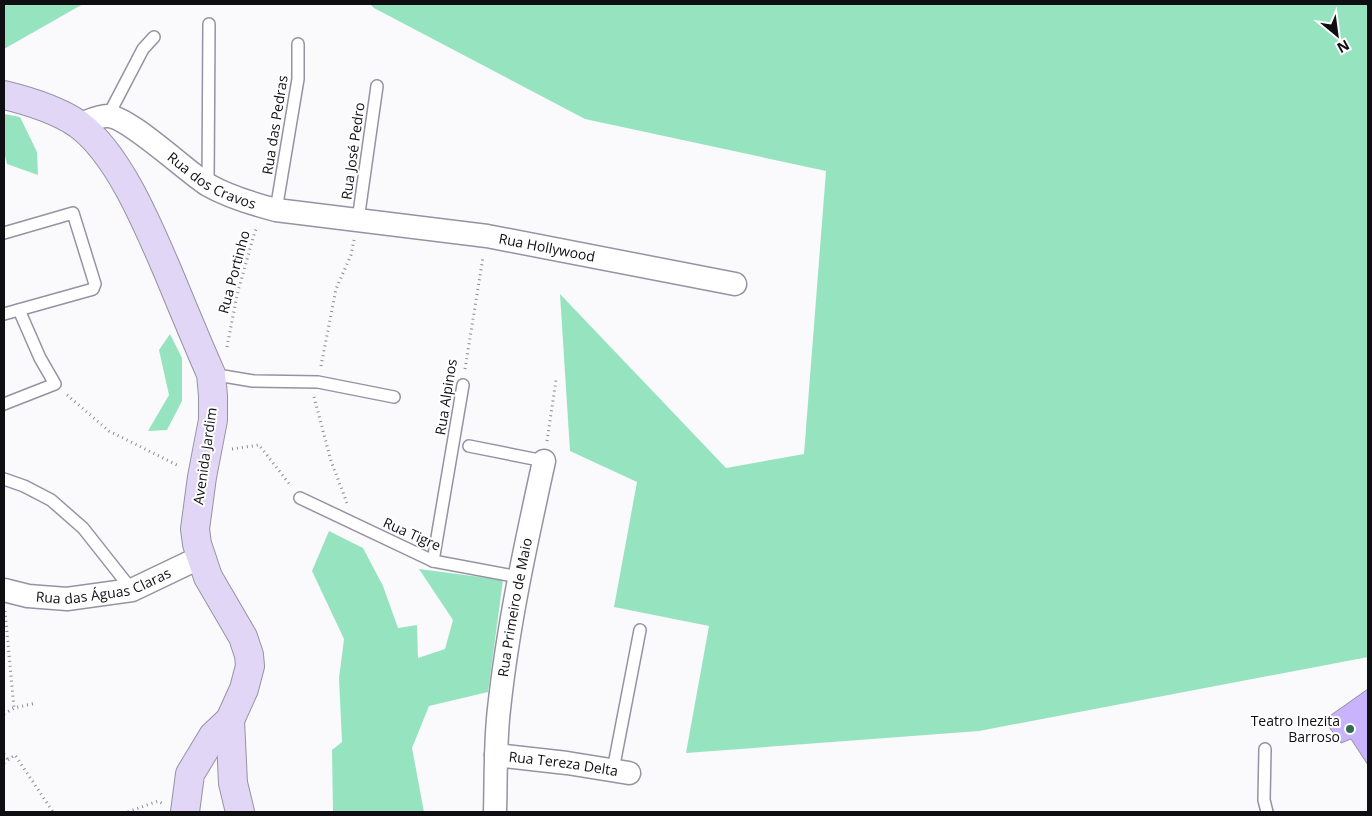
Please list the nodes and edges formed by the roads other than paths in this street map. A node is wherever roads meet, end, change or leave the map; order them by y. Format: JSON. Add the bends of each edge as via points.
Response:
{"nodes":[{"id":1,"x":209,"y":24,"type":"dead end"},
{"id":2,"x":154,"y":37,"type":"dead end"},
{"id":3,"x":298,"y":44,"type":"dead end"},
{"id":4,"x":377,"y":86,"type":"dead end"},
{"id":5,"x":4,"y":96,"type":"edge"},
{"id":6,"x":108,"y":116,"type":"junction"},
{"id":7,"x":78,"y":125,"type":"junction"},
{"id":8,"x":208,"y":184,"type":"junction"},
{"id":9,"x":276,"y":210,"type":"junction"},
{"id":10,"x":358,"y":220,"type":"junction"},
{"id":11,"x":4,"y":232,"type":"edge"},
{"id":12,"x":735,"y":284,"type":"dead end"},
{"id":13,"x":19,"y":310,"type":"junction"},
{"id":14,"x":4,"y":314,"type":"edge"},
{"id":15,"x":210,"y":374,"type":"junction"},
{"id":16,"x":463,"y":385,"type":"road end"},
{"id":17,"x":394,"y":397,"type":"dead end"},
{"id":18,"x":4,"y":404,"type":"edge"},
{"id":19,"x":469,"y":446,"type":"dead end"},
{"id":20,"x":544,"y":461,"type":"joint"},
{"id":21,"x":4,"y":479,"type":"edge"},
{"id":22,"x":300,"y":498,"type":"road end"},
{"id":23,"x":200,"y":558,"type":"junction"},
{"id":24,"x":433,"y":561,"type":"junction"},
{"id":25,"x":519,"y":577,"type":"junction"},
{"id":26,"x":132,"y":590,"type":"junction"},
{"id":27,"x":4,"y":599,"type":"edge"},
{"id":28,"x":640,"y":630,"type":"dead end"},
{"id":29,"x":230,"y":720,"type":"junction"},
{"id":30,"x":1265,"y":749,"type":"dead end"},
{"id":31,"x":204,"y":751,"type":"junction"},
{"id":32,"x":496,"y":755,"type":"junction"},
{"id":33,"x":231,"y":761,"type":"junction"},
{"id":34,"x":621,"y":771,"type":"joint"},
{"id":35,"x":184,"y":812,"type":"edge"},
{"id":36,"x":240,"y":812,"type":"edge"},
{"id":37,"x":495,"y":812,"type":"edge"},
{"id":38,"x":1267,"y":812,"type":"edge"}],
"edges":[{"from":1,"to":8,"type":"lane"},
{"from":2,"to":6,"type":"lane","via":[[143,49]]},
{"from":3,"to":9,"type":"lane","name":"Rua das Pedras","via":[[298,79]]},
{"from":4,"to":10,"type":"lane","name":"Rua José Pedro"},
{"from":5,"to":7,"type":"street","name":"Avenida Jardim","via":[[29,101]]},
{"from":6,"to":7,"type":"street"},
{"from":6,"to":8,"type":"street","name":"Rua dos Cravos","via":[[122,120]]},
{"from":7,"to":15,"type":"street","name":"Avenida Jardim","via":[[114,163],[138,206]]},
{"from":8,"to":9,"type":"street","name":"Rua dos Cravos","via":[[244,202]]},
{"from":9,"to":10,"type":"street","name":"Rua dos Cravos"},
{"from":10,"to":12,"type":"street","name":"Rua Hollywood","via":[[487,236]]},
{"from":11,"to":13,"type":"lane","via":[[73,213],[95,284],[93,289]]},
{"from":13,"to":14,"type":"lane"},
{"from":13,"to":18,"type":"lane","via":[[55,384]]},
{"from":15,"to":17,"type":"lane","via":[[253,381],[318,382]]},
{"from":15,"to":23,"type":"street","name":"Avenida Jardim","via":[[213,420],[195,529]]},
{"from":16,"to":24,"type":"lane","name":"Rua Alpinos"},
{"from":19,"to":20,"type":"lane"},
{"from":20,"to":25,"type":"street","name":"Rua Primeiro de Maio"},
{"from":21,"to":26,"type":"lane","via":[[51,500],[83,528]]},
{"from":22,"to":24,"type":"lane","name":"Rua Tigre"},
{"from":23,"to":26,"type":"street","name":"Rua das Águas Claras"},
{"from":23,"to":29,"type":"street","name":"Avenida Jardim","via":[[249,654],[250,666],[244,689]]},
{"from":24,"to":25,"type":"lane","name":"Rua Tigre"},
{"from":25,"to":32,"type":"street","name":"Rua Primeiro de Maio","via":[[498,711]]},
{"from":26,"to":27,"type":"street","name":"Rua das Águas Claras","via":[[67,599],[28,596]]},
{"from":28,"to":34,"type":"lane"},
{"from":29,"to":31,"type":"street","name":"Avenida Jardim","via":[[213,736]]},
{"from":29,"to":33,"type":"street"},
{"from":30,"to":38,"type":"lane","via":[[1264,800]]},
{"from":31,"to":33,"type":"street","via":[[218,749]]},
{"from":31,"to":35,"type":"street","name":"Avenida Jardim","via":[[190,774]]},
{"from":32,"to":34,"type":"street","name":"Rua Tereza Delta"},
{"from":32,"to":37,"type":"street","name":"Rua Primeiro de Maio"},
{"from":33,"to":36,"type":"street"}]}
